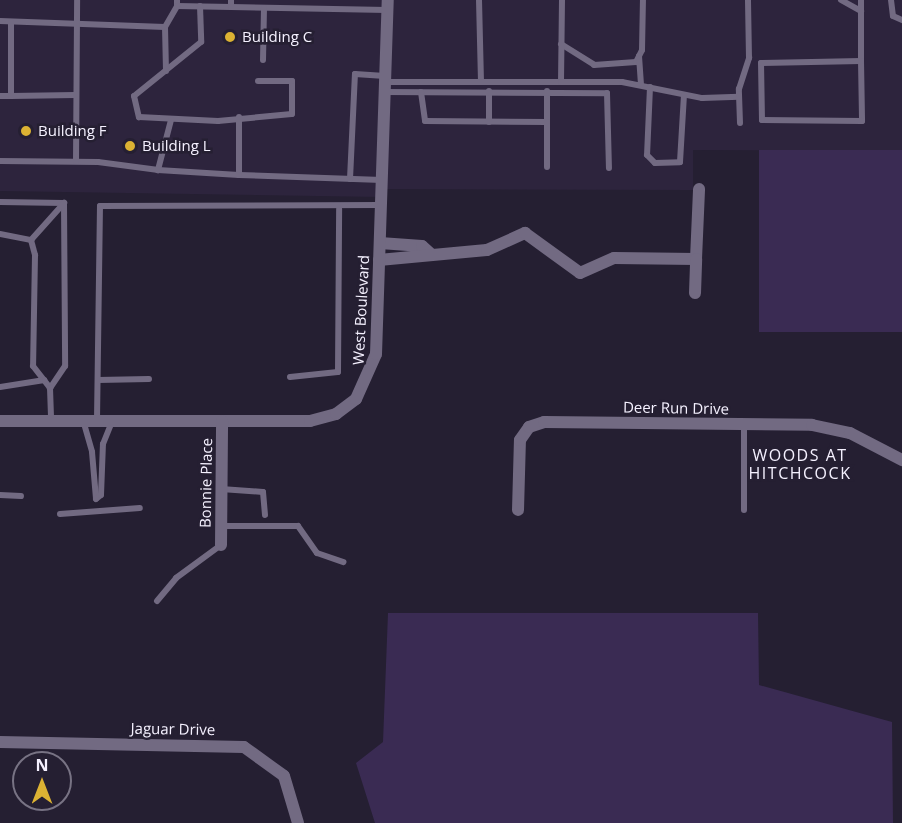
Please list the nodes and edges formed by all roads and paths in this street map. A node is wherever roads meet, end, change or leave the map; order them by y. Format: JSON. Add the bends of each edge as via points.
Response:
{"nodes":[{"id":1,"x":77,"y":0,"type":"edge"},
{"id":2,"x":479,"y":0,"type":"edge"},
{"id":3,"x":562,"y":0,"type":"edge"},
{"id":4,"x":643,"y":0,"type":"edge"},
{"id":5,"x":748,"y":0,"type":"edge"},
{"id":6,"x":841,"y":0,"type":"edge"},
{"id":7,"x":861,"y":0,"type":"edge"},
{"id":8,"x":891,"y":0,"type":"edge"},
{"id":9,"x":177,"y":3,"type":"edge"},
{"id":10,"x":231,"y":3,"type":"edge"},
{"id":11,"x":387,"y":5,"type":"edge"},
{"id":12,"x":200,"y":6,"type":"junction"},
{"id":13,"x":264,"y":8,"type":"junction"},
{"id":14,"x":861,"y":11,"type":"junction"},
{"id":15,"x":902,"y":20,"type":"edge"},
{"id":16,"x":0,"y":21,"type":"edge"},
{"id":17,"x":11,"y":22,"type":"junction"},
{"id":18,"x":74,"y":24,"type":"junction"},
{"id":19,"x":165,"y":27,"type":"junction"},
{"id":20,"x":561,"y":44,"type":"junction"},
{"id":21,"x":639,"y":55,"type":"junction"},
{"id":22,"x":262,"y":60,"type":"dead end"},
{"id":23,"x":861,"y":61,"type":"junction"},
{"id":24,"x":166,"y":71,"type":"junction"},
{"id":25,"x":258,"y":81,"type":"dead end"},
{"id":26,"x":481,"y":82,"type":"junction"},
{"id":27,"x":561,"y":82,"type":"junction"},
{"id":28,"x":385,"y":83,"type":"junction"},
{"id":29,"x":641,"y":85,"type":"junction"},
{"id":30,"x":650,"y":87,"type":"junction"},
{"id":31,"x":489,"y":91,"type":"junction"},
{"id":32,"x":547,"y":91,"type":"junction"},
{"id":33,"x":421,"y":92,"type":"junction"},
{"id":34,"x":75,"y":95,"type":"junction"},
{"id":35,"x":684,"y":95,"type":"junction"},
{"id":36,"x":0,"y":96,"type":"edge"},
{"id":37,"x":11,"y":96,"type":"junction"},
{"id":38,"x":739,"y":97,"type":"junction"},
{"id":39,"x":239,"y":117,"type":"junction"},
{"id":40,"x":171,"y":120,"type":"junction"},
{"id":41,"x":489,"y":122,"type":"junction"},
{"id":42,"x":547,"y":122,"type":"junction"},
{"id":43,"x":740,"y":123,"type":"dead end"},
{"id":44,"x":0,"y":161,"type":"edge"},
{"id":45,"x":76,"y":161,"type":"junction"},
{"id":46,"x":547,"y":167,"type":"dead end"},
{"id":47,"x":609,"y":168,"type":"dead end"},
{"id":48,"x":158,"y":170,"type":"junction"},
{"id":49,"x":239,"y":175,"type":"junction"},
{"id":50,"x":350,"y":179,"type":"junction"},
{"id":51,"x":382,"y":180,"type":"junction"},
{"id":52,"x":699,"y":189,"type":"dead end"},
{"id":53,"x":0,"y":202,"type":"edge"},
{"id":54,"x":64,"y":203,"type":"junction"},
{"id":55,"x":381,"y":205,"type":"junction"},
{"id":56,"x":339,"y":209,"type":"junction"},
{"id":57,"x":0,"y":234,"type":"edge"},
{"id":58,"x":31,"y":240,"type":"junction"},
{"id":59,"x":380,"y":243,"type":"junction"},
{"id":60,"x":431,"y":254,"type":"junction"},
{"id":61,"x":696,"y":259,"type":"junction"},
{"id":62,"x":379,"y":260,"type":"junction"},
{"id":63,"x":695,"y":293,"type":"dead end"},
{"id":64,"x":290,"y":377,"type":"dead end"},
{"id":65,"x":150,"y":379,"type":"dead end"},
{"id":66,"x":44,"y":380,"type":"junction"},
{"id":67,"x":98,"y":380,"type":"junction"},
{"id":68,"x":0,"y":387,"type":"edge"},
{"id":69,"x":50,"y":388,"type":"junction"},
{"id":70,"x":51,"y":419,"type":"junction"},
{"id":71,"x":82,"y":420,"type":"junction"},
{"id":72,"x":97,"y":420,"type":"junction"},
{"id":73,"x":112,"y":420,"type":"junction"},
{"id":74,"x":0,"y":421,"type":"edge"},
{"id":75,"x":222,"y":421,"type":"junction"},
{"id":76,"x":744,"y":424,"type":"junction"},
{"id":77,"x":902,"y":460,"type":"edge"},
{"id":78,"x":221,"y":489,"type":"junction"},
{"id":79,"x":0,"y":495,"type":"edge"},
{"id":80,"x":21,"y":496,"type":"dead end"},
{"id":81,"x":96,"y":499,"type":"junction"},
{"id":82,"x":140,"y":508,"type":"dead end"},
{"id":83,"x":518,"y":510,"type":"dead end"},
{"id":84,"x":744,"y":510,"type":"dead end"},
{"id":85,"x":95,"y":511,"type":"junction"},
{"id":86,"x":60,"y":514,"type":"dead end"},
{"id":87,"x":265,"y":515,"type":"dead end"},
{"id":88,"x":220,"y":526,"type":"junction"},
{"id":89,"x":221,"y":545,"type":"joint"},
{"id":90,"x":342,"y":562,"type":"dead end"},
{"id":91,"x":158,"y":601,"type":"dead end"},
{"id":92,"x":0,"y":742,"type":"edge"},
{"id":93,"x":298,"y":823,"type":"edge"}],
"edges":[{"from":1,"to":18,"type":"lane"},
{"from":2,"to":26,"type":"lane"},
{"from":3,"to":20,"type":"lane"},
{"from":4,"to":21,"type":"lane"},
{"from":5,"to":38,"type":"lane","via":[[749,58]]},
{"from":6,"to":14,"type":"lane"},
{"from":7,"to":14,"type":"lane"},
{"from":8,"to":15,"type":"lane","via":[[893,16]]},
{"from":9,"to":12,"type":"lane"},
{"from":9,"to":19,"type":"lane"},
{"from":10,"to":12,"type":"lane"},
{"from":10,"to":13,"type":"lane"},
{"from":11,"to":13,"type":"lane"},
{"from":11,"to":28,"type":"street","name":"West Boulevard"},
{"from":12,"to":24,"type":"lane","via":[[201,42]]},
{"from":13,"to":22,"type":"lane"},
{"from":14,"to":23,"type":"lane"},
{"from":16,"to":17,"type":"lane"},
{"from":17,"to":18,"type":"lane"},
{"from":17,"to":37,"type":"lane"},
{"from":18,"to":19,"type":"lane"},
{"from":18,"to":34,"type":"lane"},
{"from":19,"to":24,"type":"lane"},
{"from":20,"to":21,"type":"lane","via":[[594,65],[620,66]]},
{"from":20,"to":27,"type":"lane"},
{"from":21,"to":29,"type":"lane"},
{"from":23,"to":23,"type":"lane","via":[[862,121],[762,120],[761,63]]},
{"from":24,"to":40,"type":"lane","via":[[134,96],[135,111],[139,117]]},
{"from":25,"to":39,"type":"lane","via":[[292,81],[292,114]]},
{"from":26,"to":27,"type":"lane"},
{"from":26,"to":28,"type":"lane"},
{"from":27,"to":29,"type":"lane"},
{"from":28,"to":33,"type":"lane"},
{"from":28,"to":50,"type":"lane","via":[[355,74]]},
{"from":28,"to":51,"type":"street","name":"West Boulevard"},
{"from":29,"to":30,"type":"lane"},
{"from":30,"to":35,"type":"lane"},
{"from":30,"to":35,"type":"lane","via":[[647,154],[655,163],[680,162]]},
{"from":31,"to":32,"type":"lane"},
{"from":31,"to":33,"type":"lane"},
{"from":31,"to":41,"type":"lane"},
{"from":32,"to":42,"type":"lane"},
{"from":32,"to":47,"type":"lane","via":[[607,93]]},
{"from":33,"to":41,"type":"lane","via":[[425,121]]},
{"from":34,"to":37,"type":"lane"},
{"from":34,"to":45,"type":"lane"},
{"from":35,"to":38,"type":"lane"},
{"from":36,"to":37,"type":"lane"},
{"from":38,"to":43,"type":"lane"},
{"from":39,"to":40,"type":"lane"},
{"from":39,"to":49,"type":"lane"},
{"from":40,"to":48,"type":"lane"},
{"from":41,"to":42,"type":"lane"},
{"from":42,"to":46,"type":"lane"},
{"from":44,"to":45,"type":"lane"},
{"from":45,"to":48,"type":"lane"},
{"from":48,"to":49,"type":"lane"},
{"from":49,"to":50,"type":"lane"},
{"from":50,"to":51,"type":"lane"},
{"from":51,"to":55,"type":"street","name":"West Boulevard"},
{"from":52,"to":61,"type":"street"},
{"from":53,"to":54,"type":"lane"},
{"from":54,"to":58,"type":"lane"},
{"from":54,"to":69,"type":"lane","via":[[65,366]]},
{"from":55,"to":56,"type":"lane"},
{"from":55,"to":59,"type":"street","name":"West Boulevard"},
{"from":56,"to":64,"type":"lane","via":[[338,372]]},
{"from":56,"to":67,"type":"lane","via":[[100,206]]},
{"from":57,"to":58,"type":"lane"},
{"from":58,"to":66,"type":"lane","via":[[33,366]]},
{"from":59,"to":60,"type":"street","via":[[422,246]]},
{"from":59,"to":62,"type":"street","name":"West Boulevard"},
{"from":60,"to":61,"type":"street","via":[[487,250],[525,232],[580,273],[614,258]]},
{"from":60,"to":62,"type":"street"},
{"from":61,"to":63,"type":"street"},
{"from":62,"to":75,"type":"street","name":"West Boulevard","via":[[375,362],[356,399],[319,420]]},
{"from":65,"to":67,"type":"lane"},
{"from":66,"to":68,"type":"lane"},
{"from":66,"to":69,"type":"lane"},
{"from":67,"to":72,"type":"lane"},
{"from":69,"to":70,"type":"lane"},
{"from":70,"to":71,"type":"street","name":"West Boulevard"},
{"from":70,"to":74,"type":"street","name":"West Boulevard"},
{"from":71,"to":72,"type":"street","name":"West Boulevard"},
{"from":71,"to":81,"type":"lane","via":[[92,452]]},
{"from":72,"to":73,"type":"street","name":"West Boulevard"},
{"from":73,"to":75,"type":"street","name":"West Boulevard"},
{"from":73,"to":81,"type":"lane","via":[[102,444],[101,495]]},
{"from":75,"to":78,"type":"street","name":"Bonnie Place"},
{"from":76,"to":77,"type":"street","name":"Deer Run Drive","via":[[830,428],[865,438]]},
{"from":76,"to":83,"type":"street","name":"Deer Run Drive","via":[[536,424],[520,440]]},
{"from":76,"to":84,"type":"lane"},
{"from":78,"to":87,"type":"lane","via":[[263,492]]},
{"from":78,"to":88,"type":"street","name":"Bonnie Place"},
{"from":79,"to":80,"type":"lane"},
{"from":81,"to":85,"type":"lane"},
{"from":82,"to":85,"type":"lane"},
{"from":85,"to":86,"type":"lane"},
{"from":88,"to":89,"type":"street","name":"Bonnie Place"},
{"from":88,"to":90,"type":"lane","via":[[298,526],[316,553]]},
{"from":89,"to":91,"type":"lane","via":[[176,578]]},
{"from":92,"to":93,"type":"street","name":"Jaguar Drive","via":[[244,747],[284,776]]}]}
